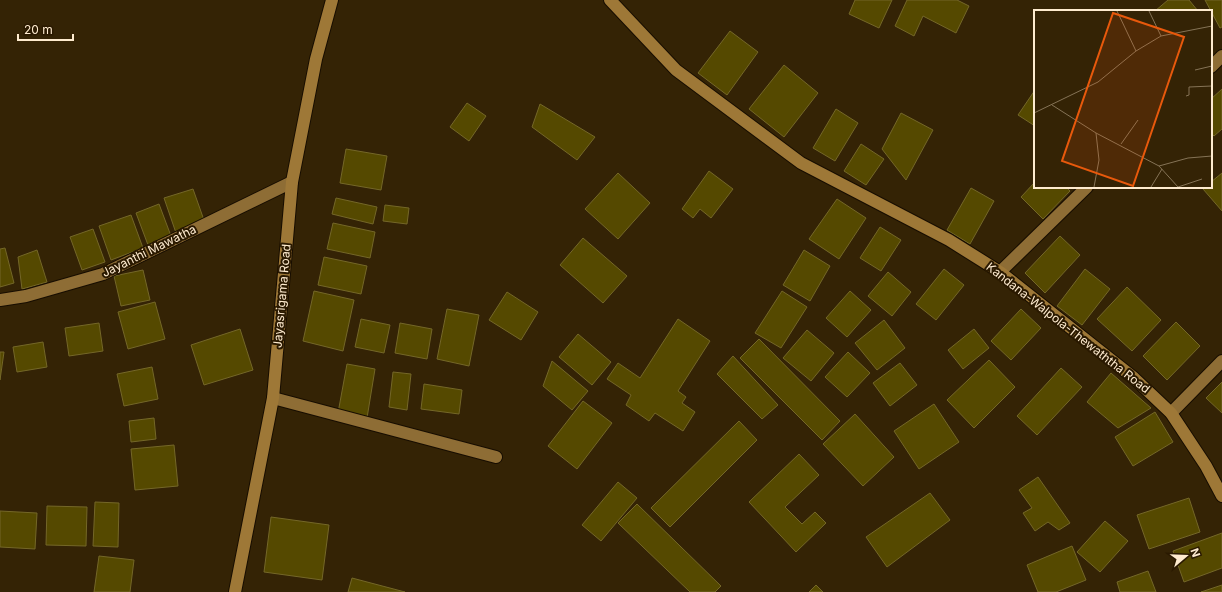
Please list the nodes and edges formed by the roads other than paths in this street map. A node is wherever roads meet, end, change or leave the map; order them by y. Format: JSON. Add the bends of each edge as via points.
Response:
{"nodes":[{"id":1,"x":332,"y":0,"type":"edge"},
{"id":2,"x":610,"y":0,"type":"edge"},
{"id":3,"x":1222,"y":56,"type":"edge"},
{"id":4,"x":1212,"y":66,"type":"edge"},
{"id":5,"x":292,"y":182,"type":"junction"},
{"id":6,"x":1087,"y":188,"type":"edge"},
{"id":7,"x":1000,"y":272,"type":"junction"},
{"id":8,"x":0,"y":300,"type":"edge"},
{"id":9,"x":1222,"y":361,"type":"edge"},
{"id":10,"x":273,"y":398,"type":"junction"},
{"id":11,"x":1171,"y":413,"type":"junction"},
{"id":12,"x":496,"y":457,"type":"dead end"},
{"id":13,"x":1222,"y":496,"type":"edge"},
{"id":14,"x":235,"y":592,"type":"edge"}],
"edges":[{"from":1,"to":5,"type":"street","name":"Jayasrigama Road","via":[[316,59]]},
{"from":2,"to":7,"type":"street","name":"Kandana-Walpola-Thewaththa Road","via":[[676,70],[800,163],[949,240]]},
{"from":3,"to":4,"type":"street"},
{"from":5,"to":8,"type":"street","name":"Jayanthi Mawatha","via":[[102,274],[26,296]]},
{"from":5,"to":10,"type":"street","name":"Jayasrigama Road"},
{"from":6,"to":7,"type":"street"},
{"from":7,"to":11,"type":"street","name":"Kandana-Walpola-Thewaththa Road","via":[[1134,378]]},
{"from":9,"to":11,"type":"street"},
{"from":10,"to":12,"type":"street"},
{"from":10,"to":14,"type":"street","name":"Jayasrigama Road"},
{"from":11,"to":13,"type":"street","name":"Kandana-Walpola-Thewaththa Road","via":[[1206,466]]}]}
